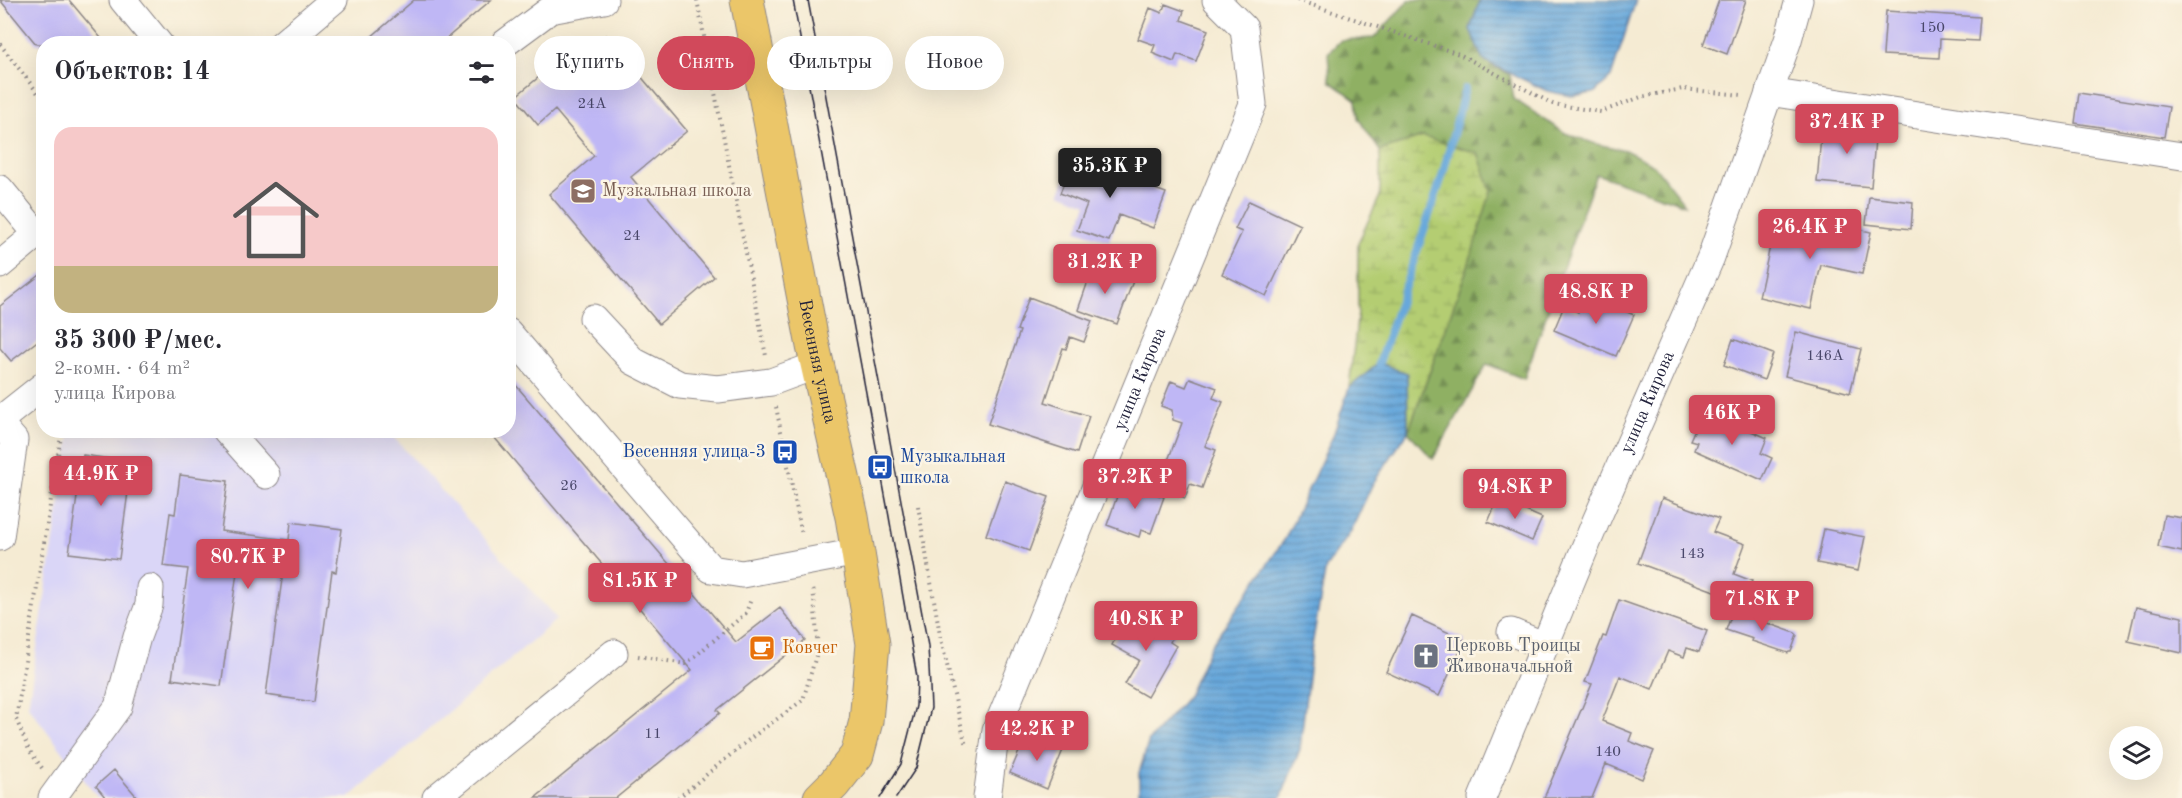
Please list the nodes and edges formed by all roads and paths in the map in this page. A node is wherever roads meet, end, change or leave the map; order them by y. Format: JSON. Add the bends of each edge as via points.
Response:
{"nodes":[{"id":1,"x":123,"y":0,"type":"edge"},
{"id":2,"x":334,"y":0,"type":"edge"},
{"id":3,"x":604,"y":0,"type":"edge"},
{"id":4,"x":697,"y":0,"type":"edge"},
{"id":5,"x":747,"y":0,"type":"edge"},
{"id":6,"x":1216,"y":0,"type":"edge"},
{"id":7,"x":1297,"y":0,"type":"edge"},
{"id":8,"x":1799,"y":0,"type":"edge"},
{"id":9,"x":152,"y":36,"type":"edge"},
{"id":10,"x":291,"y":36,"type":"edge"},
{"id":11,"x":515,"y":36,"type":"edge"},
{"id":12,"x":0,"y":44,"type":"edge"},
{"id":13,"x":36,"y":91,"type":"edge"},
{"id":14,"x":1758,"y":94,"type":"junction"},
{"id":15,"x":2182,"y":156,"type":"edge"},
{"id":16,"x":0,"y":189,"type":"edge"},
{"id":17,"x":36,"y":233,"type":"edge"},
{"id":18,"x":36,"y":235,"type":"edge"},
{"id":19,"x":0,"y":265,"type":"edge"},
{"id":20,"x":594,"y":318,"type":"dead end"},
{"id":21,"x":516,"y":341,"type":"edge"},
{"id":22,"x":817,"y":364,"type":"junction"},
{"id":23,"x":771,"y":382,"type":"junction"},
{"id":24,"x":36,"y":392,"type":"edge"},
{"id":25,"x":0,"y":422,"type":"edge"},
{"id":26,"x":61,"y":438,"type":"edge"},
{"id":27,"x":233,"y":438,"type":"edge"},
{"id":28,"x":266,"y":475,"type":"dead end"},
{"id":29,"x":918,"y":506,"type":"dead end"},
{"id":30,"x":0,"y":537,"type":"edge"},
{"id":31,"x":858,"y":552,"type":"junction"},
{"id":32,"x":807,"y":561,"type":"junction"},
{"id":33,"x":762,"y":570,"type":"junction"},
{"id":34,"x":150,"y":588,"type":"dead end"},
{"id":35,"x":1511,"y":632,"type":"dead end"},
{"id":36,"x":1545,"y":646,"type":"junction"},
{"id":37,"x":614,"y":652,"type":"joint"},
{"id":38,"x":966,"y":748,"type":"dead end"},
{"id":39,"x":55,"y":794,"type":"edge"},
{"id":40,"x":436,"y":798,"type":"edge"},
{"id":41,"x":678,"y":798,"type":"edge"},
{"id":42,"x":820,"y":798,"type":"edge"},
{"id":43,"x":987,"y":798,"type":"edge"},
{"id":44,"x":1482,"y":798,"type":"edge"}],
"edges":[{"from":1,"to":9,"type":"street"},
{"from":2,"to":10,"type":"street"},
{"from":3,"to":11,"type":"street","via":[[550,10]]},
{"from":4,"to":23,"type":"path"},
{"from":5,"to":22,"type":"main road","name":"Весенняя улица"},
{"from":6,"to":43,"type":"street","name":"улица Кирова","via":[[1244,28],[1253,104],[996,730]]},
{"from":7,"to":14,"type":"path","via":[[1458,54],[1553,104],[1601,112],[1641,97],[1682,89]]},
{"from":8,"to":14,"type":"street","name":"улица Кирова","via":[[1788,40]]},
{"from":12,"to":13,"type":"path"},
{"from":14,"to":15,"type":"street"},
{"from":14,"to":36,"type":"street","name":"улица Кирова","via":[[1711,257]]},
{"from":16,"to":17,"type":"street"},
{"from":18,"to":19,"type":"street"},
{"from":20,"to":23,"type":"street","via":[[633,361],[680,385],[718,389]]},
{"from":21,"to":33,"type":"street","via":[[711,569],[742,574]]},
{"from":22,"to":23,"type":"street"},
{"from":22,"to":31,"type":"main road","name":"Весенняя улица"},
{"from":23,"to":32,"type":"path"},
{"from":24,"to":25,"type":"street"},
{"from":25,"to":30,"type":"street","via":[[14,440]]},
{"from":26,"to":39,"type":"path","via":[[16,719]]},
{"from":27,"to":28,"type":"street"},
{"from":29,"to":38,"type":"path","via":[[940,635]]},
{"from":31,"to":32,"type":"street"},
{"from":31,"to":42,"type":"main road","name":"Весенняя улица","via":[[873,644],[866,721],[857,755]]},
{"from":32,"to":33,"type":"street"},
{"from":32,"to":41,"type":"path","via":[[815,595],[818,649],[803,700]]},
{"from":33,"to":37,"type":"path","via":[[746,613],[686,664]]},
{"from":34,"to":39,"type":"street","via":[[149,605],[136,637],[118,707]]},
{"from":35,"to":36,"type":"street"},
{"from":36,"to":44,"type":"street","name":"улица Кирова"},
{"from":37,"to":40,"type":"street"}]}
